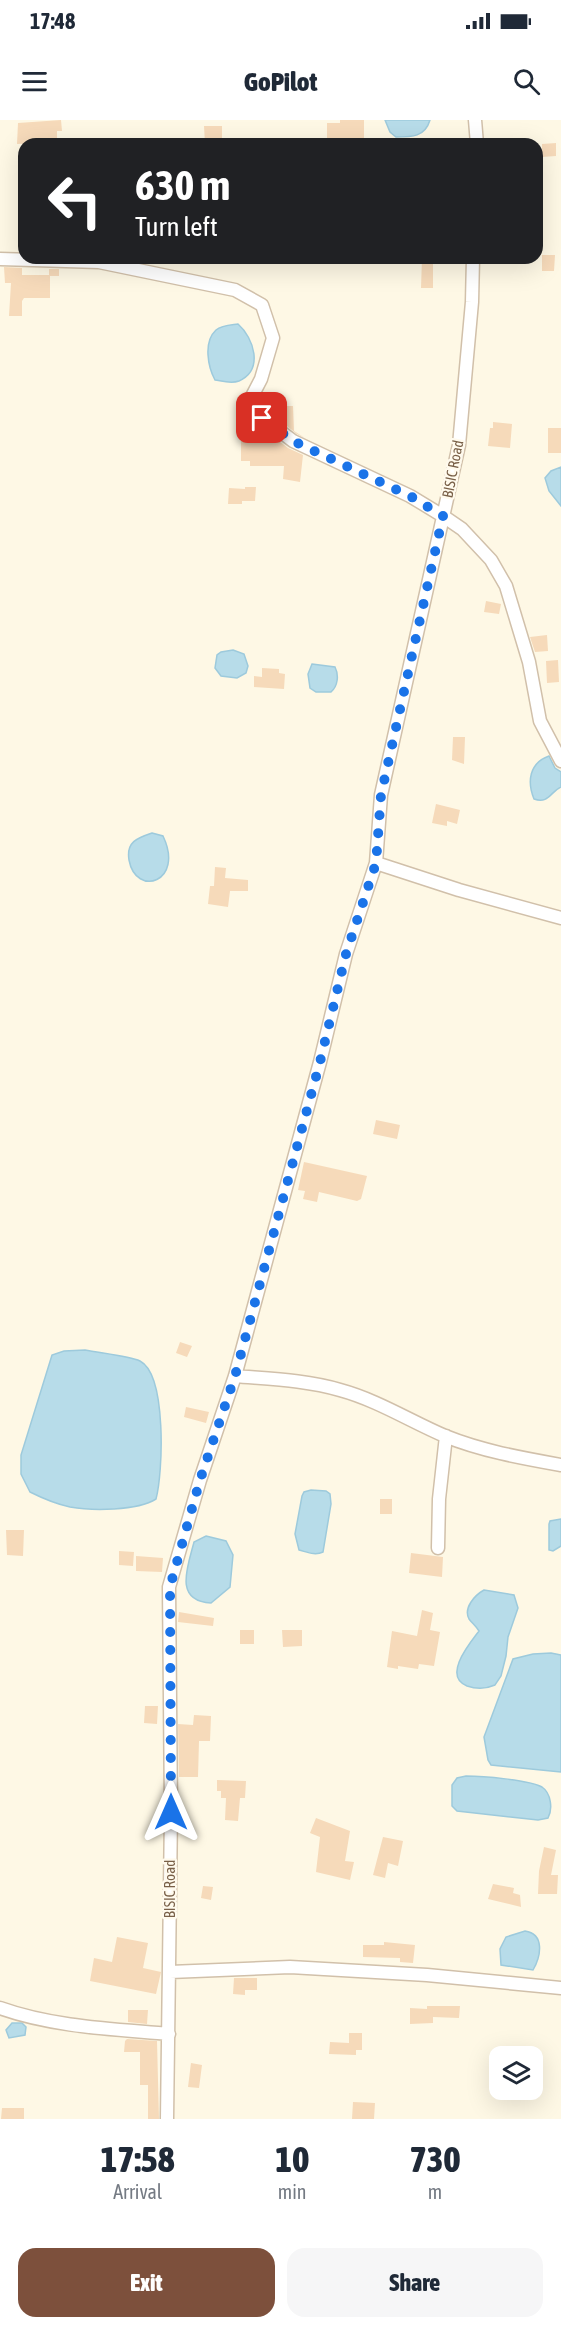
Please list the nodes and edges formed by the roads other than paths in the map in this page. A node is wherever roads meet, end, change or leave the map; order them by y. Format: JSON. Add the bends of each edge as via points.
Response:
{"nodes":[{"id":1,"x":476,"y":120,"type":"edge"},
{"id":2,"x":477,"y":138,"type":"edge"},
{"id":3,"x":0,"y":259,"type":"edge"},
{"id":4,"x":18,"y":260,"type":"edge"},
{"id":5,"x":109,"y":264,"type":"edge"},
{"id":6,"x":473,"y":264,"type":"edge"},
{"id":7,"x":443,"y":516,"type":"junction"},
{"id":8,"x":561,"y":760,"type":"edge"},
{"id":9,"x":376,"y":863,"type":"junction"},
{"id":10,"x":561,"y":918,"type":"edge"},
{"id":11,"x":235,"y":1376,"type":"junction"},
{"id":12,"x":446,"y":1436,"type":"junction"},
{"id":13,"x":561,"y":1465,"type":"edge"},
{"id":14,"x":438,"y":1548,"type":"dead end"},
{"id":15,"x":170,"y":1972,"type":"junction"},
{"id":16,"x":561,"y":1988,"type":"edge"},
{"id":17,"x":0,"y":2008,"type":"edge"},
{"id":18,"x":169,"y":2034,"type":"junction"},
{"id":19,"x":167,"y":2119,"type":"edge"}],
"edges":[{"from":1,"to":2,"type":"street"},
{"from":3,"to":4,"type":"street"},
{"from":5,"to":7,"type":"street","via":[[235,290],[262,305],[273,338],[261,379],[247,406],[293,441],[410,496]]},
{"from":6,"to":7,"type":"street","name":"BISIC Road","via":[[459,446]]},
{"from":7,"to":8,"type":"street","via":[[462,529],[491,560],[506,586],[529,662],[540,721]]},
{"from":7,"to":9,"type":"street","name":"BISIC Road","via":[[381,795]]},
{"from":9,"to":10,"type":"street"},
{"from":9,"to":11,"type":"street","name":"BISIC Road","via":[[346,954]]},
{"from":11,"to":12,"type":"street","via":[[341,1390],[376,1402]]},
{"from":11,"to":15,"type":"street","name":"BISIC Road","via":[[170,1587]]},
{"from":12,"to":13,"type":"street","via":[[496,1452]]},
{"from":12,"to":14,"type":"street"},
{"from":15,"to":16,"type":"street","via":[[290,1966]]},
{"from":15,"to":18,"type":"street","name":"BISIC Road"},
{"from":17,"to":18,"type":"street","via":[[71,2024]]},
{"from":18,"to":19,"type":"street","name":"BISIC Road"}]}
